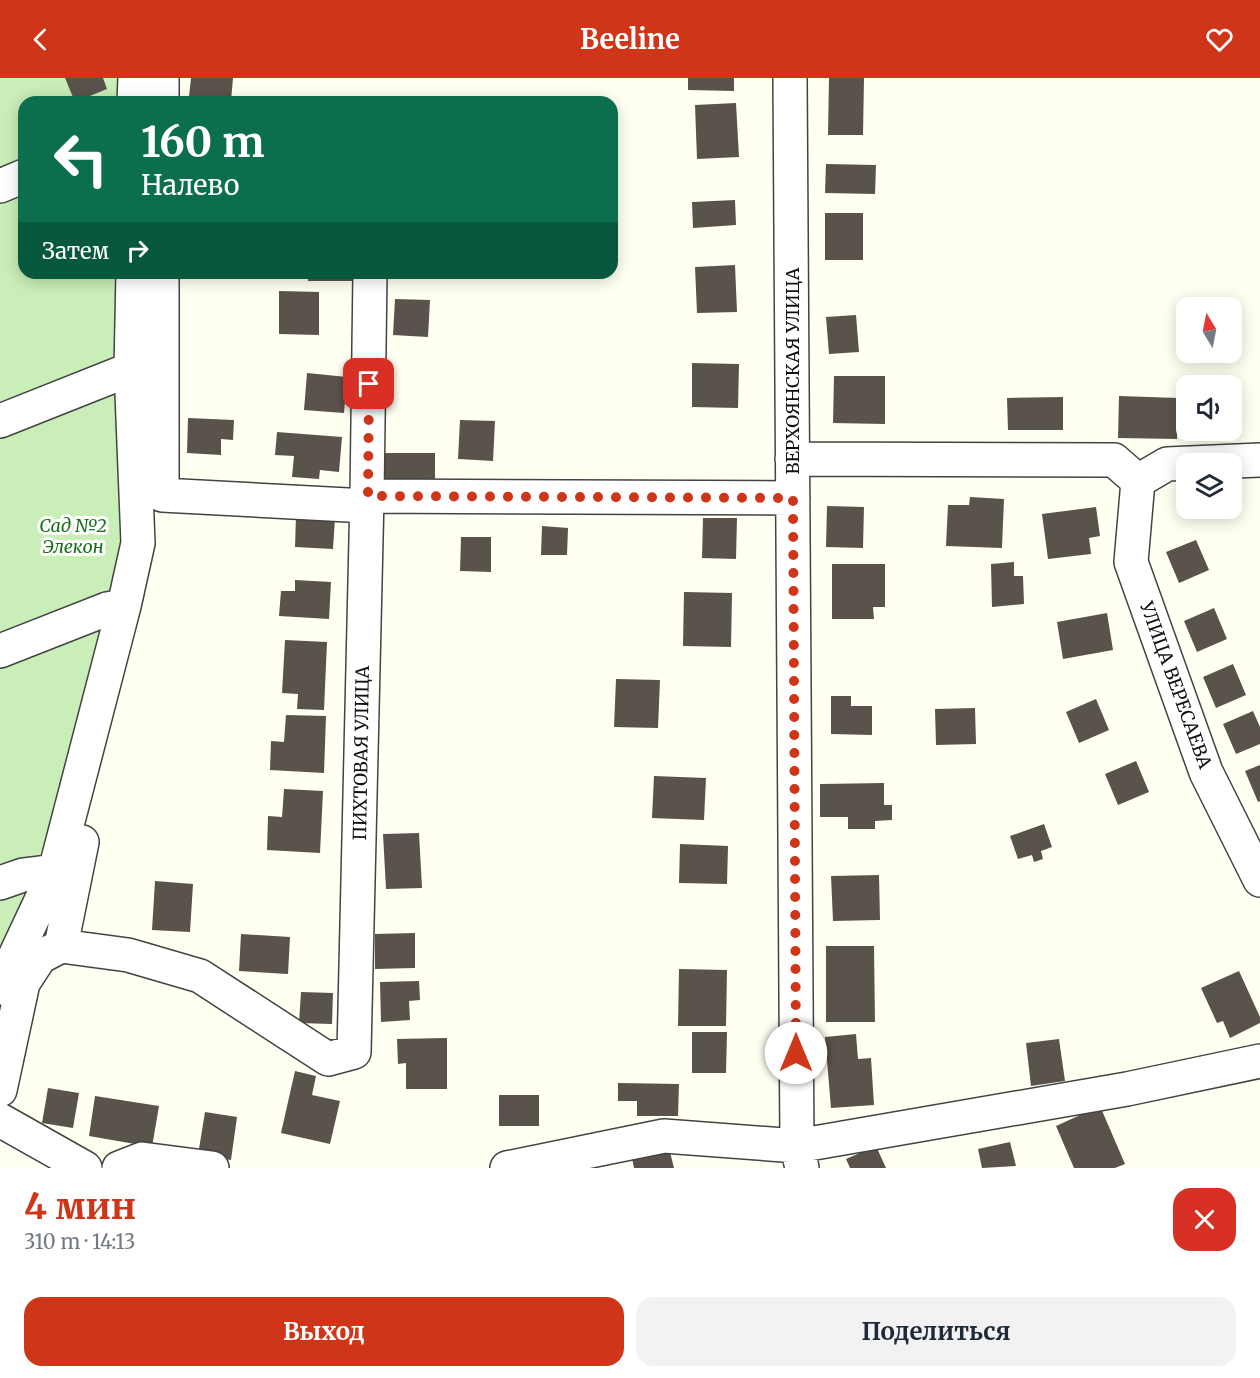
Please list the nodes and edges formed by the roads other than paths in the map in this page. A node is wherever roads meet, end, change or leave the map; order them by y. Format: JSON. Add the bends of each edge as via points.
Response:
{"nodes":[{"id":1,"x":135,"y":78,"type":"edge"},
{"id":2,"x":162,"y":78,"type":"edge"},
{"id":3,"x":790,"y":78,"type":"edge"},
{"id":4,"x":135,"y":96,"type":"edge"},
{"id":5,"x":162,"y":96,"type":"edge"},
{"id":6,"x":18,"y":178,"type":"edge"},
{"id":7,"x":0,"y":186,"type":"edge"},
{"id":8,"x":133,"y":279,"type":"edge"},
{"id":9,"x":162,"y":279,"type":"edge"},
{"id":10,"x":370,"y":279,"type":"edge"},
{"id":11,"x":131,"y":369,"type":"junction"},
{"id":12,"x":0,"y":421,"type":"edge"},
{"id":13,"x":792,"y":459,"type":"junction"},
{"id":14,"x":1260,"y":460,"type":"edge"},
{"id":15,"x":1138,"y":481,"type":"junction"},
{"id":16,"x":793,"y":498,"type":"junction"},
{"id":17,"x":367,"y":501,"type":"junction"},
{"id":18,"x":124,"y":606,"type":"junction"},
{"id":19,"x":0,"y":651,"type":"edge"},
{"id":20,"x":94,"y":780,"type":"dead end"},
{"id":21,"x":54,"y":871,"type":"junction"},
{"id":22,"x":1260,"y":880,"type":"edge"},
{"id":23,"x":0,"y":883,"type":"edge"},
{"id":24,"x":61,"y":946,"type":"junction"},
{"id":25,"x":0,"y":988,"type":"edge"},
{"id":26,"x":1260,"y":1061,"type":"edge"},
{"id":27,"x":0,"y":1090,"type":"edge"},
{"id":28,"x":0,"y":1120,"type":"edge"},
{"id":29,"x":800,"y":1157,"type":"edge"},
{"id":30,"x":85,"y":1168,"type":"edge"},
{"id":31,"x":119,"y":1168,"type":"edge"},
{"id":32,"x":212,"y":1168,"type":"edge"},
{"id":33,"x":507,"y":1168,"type":"edge"}],
"edges":[{"from":1,"to":4,"type":"street"},
{"from":2,"to":5,"type":"street"},
{"from":3,"to":13,"type":"street","name":"ВЕРХОЯНСКАЯ УЛИЦА"},
{"from":6,"to":7,"type":"street"},
{"from":8,"to":11,"type":"street"},
{"from":9,"to":17,"type":"street","via":[[162,495]]},
{"from":10,"to":17,"type":"street","name":"ПИХТОВАЯ УЛИЦА"},
{"from":11,"to":12,"type":"street"},
{"from":11,"to":18,"type":"street","via":[[138,543]]},
{"from":13,"to":15,"type":"street","via":[[1114,460]]},
{"from":13,"to":16,"type":"street","name":"ВЕРХОЯНСКАЯ УЛИЦА"},
{"from":14,"to":15,"type":"street","via":[[1167,464]]},
{"from":15,"to":22,"type":"street","name":"УЛИЦА ВЕРЕСАЕВА","via":[[1131,562],[1206,772]]},
{"from":16,"to":17,"type":"street"},
{"from":16,"to":29,"type":"street","name":"ВЕРХОЯНСКАЯ УЛИЦА"},
{"from":17,"to":24,"type":"street","name":"ПИХТОВАЯ УЛИЦА","via":[[354,1052],[328,1059],[200,975],[128,955]]},
{"from":18,"to":19,"type":"street"},
{"from":18,"to":21,"type":"street"},
{"from":20,"to":24,"type":"street"},
{"from":21,"to":23,"type":"street"},
{"from":21,"to":25,"type":"street"},
{"from":24,"to":27,"type":"street","via":[[40,957],[23,983]]},
{"from":26,"to":29,"type":"street"},
{"from":28,"to":30,"type":"street"},
{"from":29,"to":33,"type":"street","via":[[664,1136]]},
{"from":31,"to":32,"type":"street","via":[[141,1159]]}]}
